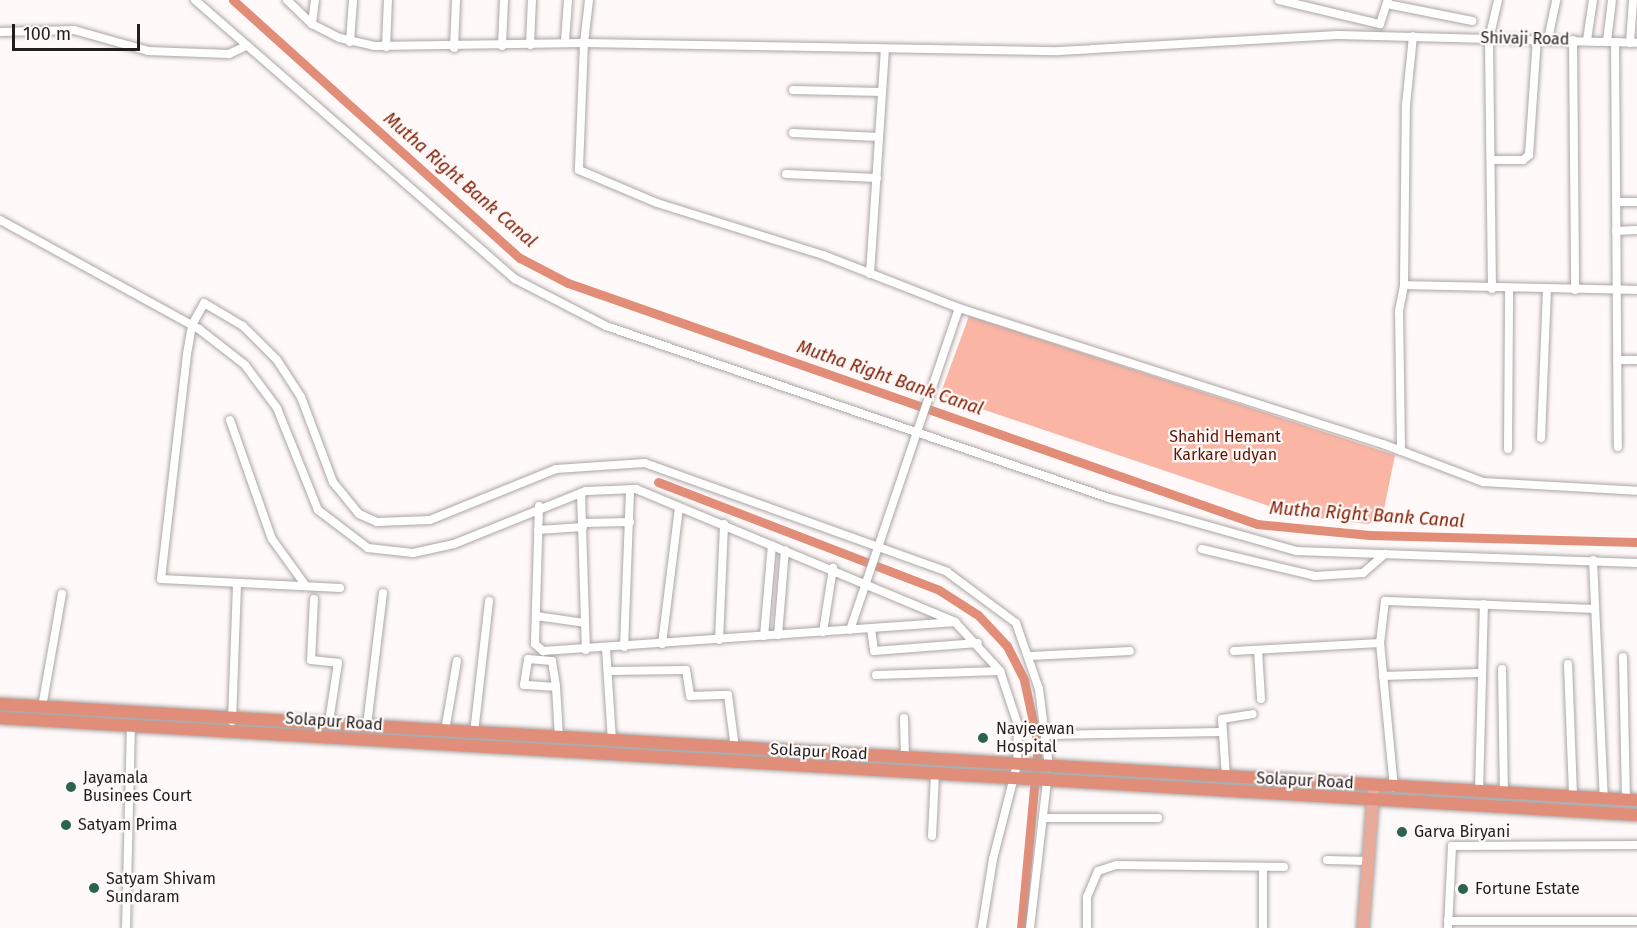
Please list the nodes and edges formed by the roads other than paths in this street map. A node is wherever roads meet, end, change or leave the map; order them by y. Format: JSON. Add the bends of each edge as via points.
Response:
{"nodes":[{"id":1,"x":195,"y":0,"type":"edge"},
{"id":2,"x":287,"y":0,"type":"edge"},
{"id":3,"x":315,"y":0,"type":"edge"},
{"id":4,"x":353,"y":0,"type":"edge"},
{"id":5,"x":389,"y":0,"type":"edge"},
{"id":6,"x":456,"y":0,"type":"edge"},
{"id":7,"x":504,"y":0,"type":"edge"},
{"id":8,"x":532,"y":0,"type":"edge"},
{"id":9,"x":568,"y":0,"type":"edge"},
{"id":10,"x":589,"y":0,"type":"edge"},
{"id":11,"x":1279,"y":0,"type":"edge"},
{"id":12,"x":1498,"y":0,"type":"edge"},
{"id":13,"x":1556,"y":0,"type":"edge"},
{"id":14,"x":1593,"y":0,"type":"edge"},
{"id":15,"x":1612,"y":0,"type":"edge"},
{"id":16,"x":1387,"y":2,"type":"edge"},
{"id":17,"x":1634,"y":4,"type":"edge"},
{"id":18,"x":1472,"y":21,"type":"dead end"},
{"id":19,"x":312,"y":24,"type":"junction"},
{"id":20,"x":0,"y":32,"type":"edge"},
{"id":21,"x":1413,"y":36,"type":"junction"},
{"id":22,"x":1489,"y":39,"type":"junction"},
{"id":23,"x":1537,"y":39,"type":"junction"},
{"id":24,"x":1548,"y":39,"type":"junction"},
{"id":25,"x":1573,"y":40,"type":"junction"},
{"id":26,"x":1587,"y":40,"type":"junction"},
{"id":27,"x":565,"y":41,"type":"junction"},
{"id":28,"x":1611,"y":41,"type":"junction"},
{"id":29,"x":350,"y":42,"type":"junction"},
{"id":30,"x":584,"y":43,"type":"junction"},
{"id":31,"x":1633,"y":43,"type":"edge"},
{"id":32,"x":530,"y":45,"type":"junction"},
{"id":33,"x":246,"y":46,"type":"junction"},
{"id":34,"x":386,"y":46,"type":"junction"},
{"id":35,"x":502,"y":46,"type":"junction"},
{"id":36,"x":454,"y":48,"type":"junction"},
{"id":37,"x":885,"y":49,"type":"junction"},
{"id":38,"x":794,"y":90,"type":"dead end"},
{"id":39,"x":882,"y":92,"type":"junction"},
{"id":40,"x":793,"y":133,"type":"dead end"},
{"id":41,"x":879,"y":137,"type":"junction"},
{"id":42,"x":1491,"y":160,"type":"junction"},
{"id":43,"x":786,"y":174,"type":"dead end"},
{"id":44,"x":877,"y":178,"type":"junction"},
{"id":45,"x":1616,"y":202,"type":"junction"},
{"id":46,"x":1637,"y":202,"type":"edge"},
{"id":47,"x":0,"y":220,"type":"edge"},
{"id":48,"x":1637,"y":230,"type":"edge"},
{"id":49,"x":1616,"y":231,"type":"junction"},
{"id":50,"x":870,"y":274,"type":"junction"},
{"id":51,"x":1404,"y":285,"type":"junction"},
{"id":52,"x":1492,"y":289,"type":"junction"},
{"id":53,"x":1509,"y":289,"type":"junction"},
{"id":54,"x":1546,"y":289,"type":"junction"},
{"id":55,"x":1575,"y":290,"type":"junction"},
{"id":56,"x":1616,"y":290,"type":"junction"},
{"id":57,"x":1637,"y":290,"type":"edge"},
{"id":58,"x":959,"y":308,"type":"junction"},
{"id":59,"x":192,"y":325,"type":"junction"},
{"id":60,"x":1617,"y":360,"type":"junction"},
{"id":61,"x":1637,"y":360,"type":"edge"},
{"id":62,"x":230,"y":420,"type":"dead end"},
{"id":63,"x":915,"y":429,"type":"junction"},
{"id":64,"x":1541,"y":438,"type":"dead end"},
{"id":65,"x":1618,"y":447,"type":"dead end"},
{"id":66,"x":1508,"y":449,"type":"dead end"},
{"id":67,"x":1401,"y":451,"type":"junction"},
{"id":68,"x":630,"y":489,"type":"junction"},
{"id":69,"x":1637,"y":491,"type":"edge"},
{"id":70,"x":581,"y":493,"type":"junction"},
{"id":71,"x":539,"y":506,"type":"junction"},
{"id":72,"x":679,"y":508,"type":"junction"},
{"id":73,"x":630,"y":522,"type":"junction"},
{"id":74,"x":724,"y":524,"type":"junction"},
{"id":75,"x":582,"y":525,"type":"junction"},
{"id":76,"x":538,"y":530,"type":"junction"},
{"id":77,"x":772,"y":545,"type":"junction"},
{"id":78,"x":1202,"y":549,"type":"dead end"},
{"id":79,"x":785,"y":550,"type":"junction"},
{"id":80,"x":880,"y":551,"type":"junction"},
{"id":81,"x":1385,"y":554,"type":"junction"},
{"id":82,"x":1593,"y":560,"type":"junction"},
{"id":83,"x":1637,"y":563,"type":"edge"},
{"id":84,"x":833,"y":568,"type":"junction"},
{"id":85,"x":868,"y":578,"type":"junction"},
{"id":86,"x":237,"y":585,"type":"junction"},
{"id":87,"x":306,"y":586,"type":"junction"},
{"id":88,"x":340,"y":588,"type":"dead end"},
{"id":89,"x":383,"y":593,"type":"dead end"},
{"id":90,"x":62,"y":594,"type":"dead end"},
{"id":91,"x":314,"y":599,"type":"dead end"},
{"id":92,"x":489,"y":601,"type":"dead end"},
{"id":93,"x":1484,"y":604,"type":"junction"},
{"id":94,"x":1592,"y":609,"type":"junction"},
{"id":95,"x":536,"y":616,"type":"junction"},
{"id":96,"x":955,"y":622,"type":"junction"},
{"id":97,"x":585,"y":623,"type":"junction"},
{"id":98,"x":871,"y":629,"type":"junction"},
{"id":99,"x":850,"y":630,"type":"junction"},
{"id":100,"x":823,"y":632,"type":"junction"},
{"id":101,"x":778,"y":635,"type":"junction"},
{"id":102,"x":764,"y":636,"type":"junction"},
{"id":103,"x":719,"y":640,"type":"junction"},
{"id":104,"x":978,"y":643,"type":"junction"},
{"id":105,"x":1380,"y":643,"type":"junction"},
{"id":106,"x":662,"y":644,"type":"junction"},
{"id":107,"x":624,"y":647,"type":"junction"},
{"id":108,"x":606,"y":648,"type":"junction"},
{"id":109,"x":586,"y":650,"type":"junction"},
{"id":110,"x":1258,"y":650,"type":"junction"},
{"id":111,"x":1130,"y":651,"type":"dead end"},
{"id":112,"x":1234,"y":651,"type":"dead end"},
{"id":113,"x":1030,"y":656,"type":"junction"},
{"id":114,"x":1623,"y":657,"type":"dead end"},
{"id":115,"x":457,"y":661,"type":"dead end"},
{"id":116,"x":1568,"y":664,"type":"dead end"},
{"id":117,"x":1502,"y":669,"type":"dead end"},
{"id":118,"x":608,"y":671,"type":"junction"},
{"id":119,"x":1000,"y":671,"type":"junction"},
{"id":120,"x":1480,"y":673,"type":"junction"},
{"id":121,"x":876,"y":675,"type":"dead end"},
{"id":122,"x":1383,"y":676,"type":"junction"},
{"id":123,"x":556,"y":687,"type":"junction"},
{"id":124,"x":1261,"y":699,"type":"dead end"},
{"id":125,"x":0,"y":704,"type":"edge"},
{"id":126,"x":42,"y":707,"type":"junction"},
{"id":127,"x":1253,"y":714,"type":"dead end"},
{"id":128,"x":232,"y":717,"type":"junction"},
{"id":129,"x":0,"y":718,"type":"edge"},
{"id":130,"x":904,"y":718,"type":"dead end"},
{"id":131,"x":329,"y":722,"type":"junction"},
{"id":132,"x":367,"y":725,"type":"junction"},
{"id":133,"x":131,"y":726,"type":"junction"},
{"id":134,"x":445,"y":731,"type":"junction"},
{"id":135,"x":231,"y":732,"type":"junction"},
{"id":136,"x":1222,"y":732,"type":"junction"},
{"id":137,"x":474,"y":733,"type":"junction"},
{"id":138,"x":1045,"y":735,"type":"junction"},
{"id":139,"x":559,"y":737,"type":"junction"},
{"id":140,"x":612,"y":740,"type":"junction"},
{"id":141,"x":735,"y":748,"type":"junction"},
{"id":142,"x":905,"y":758,"type":"junction"},
{"id":143,"x":1019,"y":765,"type":"junction"},
{"id":144,"x":1047,"y":767,"type":"junction"},
{"id":145,"x":935,"y":775,"type":"junction"},
{"id":146,"x":1226,"y":777,"type":"junction"},
{"id":147,"x":1016,"y":780,"type":"junction"},
{"id":148,"x":1046,"y":782,"type":"junction"},
{"id":149,"x":1374,"y":786,"type":"junction"},
{"id":150,"x":1394,"y":788,"type":"junction"},
{"id":151,"x":1479,"y":792,"type":"junction"},
{"id":152,"x":1504,"y":793,"type":"junction"},
{"id":153,"x":1573,"y":796,"type":"junction"},
{"id":154,"x":1604,"y":798,"type":"junction"},
{"id":155,"x":1631,"y":800,"type":"edge"},
{"id":156,"x":1372,"y":802,"type":"junction"},
{"id":157,"x":1637,"y":815,"type":"edge"},
{"id":158,"x":1043,"y":818,"type":"junction"},
{"id":159,"x":1158,"y":818,"type":"dead end"},
{"id":160,"x":932,"y":836,"type":"dead end"},
{"id":161,"x":1637,"y":845,"type":"edge"},
{"id":162,"x":1327,"y":860,"type":"dead end"},
{"id":163,"x":1368,"y":861,"type":"junction"},
{"id":164,"x":1263,"y":867,"type":"junction"},
{"id":165,"x":1284,"y":867,"type":"dead end"},
{"id":166,"x":1637,"y":921,"type":"edge"},
{"id":167,"x":1448,"y":924,"type":"edge"},
{"id":168,"x":126,"y":928,"type":"edge"},
{"id":169,"x":982,"y":928,"type":"edge"},
{"id":170,"x":1030,"y":928,"type":"edge"},
{"id":171,"x":1087,"y":928,"type":"edge"},
{"id":172,"x":1263,"y":928,"type":"edge"},
{"id":173,"x":1363,"y":928,"type":"edge"}],
"edges":[{"from":1,"to":33,"type":"street"},
{"from":2,"to":19,"type":"street","name":"Shivaji Road"},
{"from":3,"to":19,"type":"street"},
{"from":4,"to":29,"type":"street"},
{"from":5,"to":34,"type":"street"},
{"from":6,"to":36,"type":"street"},
{"from":7,"to":35,"type":"street"},
{"from":8,"to":32,"type":"street"},
{"from":9,"to":27,"type":"street"},
{"from":10,"to":30,"type":"street"},
{"from":11,"to":16,"type":"street","via":[[1380,24]]},
{"from":12,"to":22,"type":"street"},
{"from":13,"to":24,"type":"street"},
{"from":14,"to":26,"type":"street"},
{"from":15,"to":28,"type":"street"},
{"from":16,"to":18,"type":"street"},
{"from":17,"to":31,"type":"street"},
{"from":19,"to":29,"type":"street","name":"Shivaji Road"},
{"from":20,"to":33,"type":"street","via":[[74,30],[148,51],[229,54]]},
{"from":21,"to":22,"type":"street","name":"Shivaji Road"},
{"from":21,"to":37,"type":"street","name":"Shivaji Road","via":[[1059,51]]},
{"from":21,"to":51,"type":"street","via":[[1406,105]]},
{"from":22,"to":23,"type":"street","name":"Shivaji Road"},
{"from":22,"to":42,"type":"street"},
{"from":23,"to":24,"type":"street","name":"Shivaji Road"},
{"from":23,"to":42,"type":"street","via":[[1529,155],[1523,160]]},
{"from":24,"to":25,"type":"street","name":"Shivaji Road"},
{"from":25,"to":26,"type":"street","name":"Shivaji Road"},
{"from":25,"to":55,"type":"street"},
{"from":26,"to":28,"type":"street","name":"Shivaji Road"},
{"from":27,"to":30,"type":"street","name":"Shivaji Road"},
{"from":27,"to":32,"type":"street","name":"Shivaji Road"},
{"from":28,"to":31,"type":"street","name":"Shivaji Road"},
{"from":28,"to":45,"type":"street"},
{"from":29,"to":34,"type":"street","name":"Shivaji Road"},
{"from":30,"to":37,"type":"street","name":"Shivaji Road"},
{"from":30,"to":50,"type":"street","via":[[576,162],[585,175]]},
{"from":32,"to":35,"type":"street","name":"Shivaji Road"},
{"from":33,"to":63,"type":"street","via":[[529,289],[606,326]]},
{"from":34,"to":36,"type":"street","name":"Shivaji Road"},
{"from":35,"to":36,"type":"street","name":"Shivaji Road"},
{"from":37,"to":39,"type":"street"},
{"from":38,"to":39,"type":"street"},
{"from":39,"to":41,"type":"street"},
{"from":40,"to":41,"type":"street"},
{"from":41,"to":44,"type":"street"},
{"from":42,"to":52,"type":"street"},
{"from":43,"to":44,"type":"street"},
{"from":44,"to":50,"type":"street"},
{"from":45,"to":46,"type":"street"},
{"from":45,"to":49,"type":"street"},
{"from":47,"to":59,"type":"street"},
{"from":48,"to":49,"type":"street"},
{"from":49,"to":56,"type":"street"},
{"from":50,"to":58,"type":"street"},
{"from":51,"to":52,"type":"street"},
{"from":51,"to":67,"type":"street","via":[[1399,311]]},
{"from":52,"to":53,"type":"street"},
{"from":53,"to":54,"type":"street"},
{"from":53,"to":66,"type":"street"},
{"from":54,"to":55,"type":"street"},
{"from":54,"to":64,"type":"street"},
{"from":55,"to":56,"type":"street"},
{"from":56,"to":57,"type":"street"},
{"from":56,"to":60,"type":"street"},
{"from":58,"to":63,"type":"street"},
{"from":58,"to":67,"type":"street"},
{"from":59,"to":71,"type":"street","via":[[245,364],[263,386],[309,496],[355,542],[384,553],[413,554],[454,544]]},
{"from":59,"to":80,"type":"street","via":[[204,303],[243,326],[276,360],[301,397],[333,482],[359,514],[376,522],[430,520],[556,469],[618,462],[669,469]]},
{"from":59,"to":86,"type":"street","via":[[161,579]]},
{"from":60,"to":61,"type":"street"},
{"from":60,"to":65,"type":"street"},
{"from":62,"to":87,"type":"street","via":[[272,539]]},
{"from":63,"to":80,"type":"street"},
{"from":63,"to":81,"type":"street","via":[[1109,498],[1296,551]]},
{"from":67,"to":69,"type":"street","via":[[1497,486]]},
{"from":68,"to":70,"type":"street"},
{"from":68,"to":72,"type":"street"},
{"from":68,"to":73,"type":"street"},
{"from":70,"to":71,"type":"street"},
{"from":70,"to":75,"type":"street"},
{"from":71,"to":76,"type":"street"},
{"from":72,"to":74,"type":"street"},
{"from":72,"to":106,"type":"street"},
{"from":73,"to":75,"type":"street"},
{"from":73,"to":107,"type":"street"},
{"from":74,"to":77,"type":"street"},
{"from":74,"to":103,"type":"street"},
{"from":75,"to":76,"type":"street"},
{"from":75,"to":97,"type":"street"},
{"from":76,"to":95,"type":"street"},
{"from":77,"to":79,"type":"street"},
{"from":77,"to":102,"type":"street"},
{"from":78,"to":81,"type":"street","via":[[1315,576],[1363,573]]},
{"from":79,"to":84,"type":"street"},
{"from":79,"to":101,"type":"street"},
{"from":80,"to":85,"type":"street"},
{"from":80,"to":113,"type":"street","via":[[947,573],[1010,616]]},
{"from":81,"to":82,"type":"street"},
{"from":82,"to":83,"type":"street"},
{"from":82,"to":94,"type":"street"},
{"from":84,"to":85,"type":"street"},
{"from":84,"to":100,"type":"street"},
{"from":85,"to":96,"type":"street"},
{"from":85,"to":99,"type":"street"},
{"from":86,"to":87,"type":"street"},
{"from":86,"to":128,"type":"street"},
{"from":87,"to":88,"type":"street"},
{"from":89,"to":132,"type":"street"},
{"from":90,"to":126,"type":"street"},
{"from":91,"to":131,"type":"street","via":[[311,660],[338,663]]},
{"from":92,"to":137,"type":"street"},
{"from":93,"to":94,"type":"street"},
{"from":93,"to":105,"type":"street","via":[[1386,601]]},
{"from":93,"to":120,"type":"street"},
{"from":94,"to":154,"type":"street","via":[[1601,661]]},
{"from":95,"to":97,"type":"street"},
{"from":95,"to":109,"type":"street","via":[[538,648]]},
{"from":96,"to":98,"type":"street"},
{"from":96,"to":104,"type":"street"},
{"from":97,"to":109,"type":"street"},
{"from":98,"to":99,"type":"street"},
{"from":98,"to":104,"type":"street","via":[[874,651]]},
{"from":99,"to":100,"type":"street"},
{"from":100,"to":101,"type":"street"},
{"from":101,"to":102,"type":"street"},
{"from":102,"to":103,"type":"street"},
{"from":103,"to":106,"type":"street"},
{"from":104,"to":119,"type":"street"},
{"from":105,"to":110,"type":"street"},
{"from":105,"to":122,"type":"street"},
{"from":106,"to":107,"type":"street"},
{"from":107,"to":108,"type":"street"},
{"from":108,"to":109,"type":"street"},
{"from":108,"to":118,"type":"street"},
{"from":110,"to":112,"type":"street"},
{"from":110,"to":124,"type":"street"},
{"from":111,"to":113,"type":"street"},
{"from":113,"to":138,"type":"street"},
{"from":114,"to":155,"type":"street"},
{"from":115,"to":134,"type":"street"},
{"from":116,"to":153,"type":"street"},
{"from":117,"to":152,"type":"street"},
{"from":118,"to":140,"type":"street"},
{"from":118,"to":141,"type":"street","via":[[686,670],[690,696],[728,695]]},
{"from":119,"to":121,"type":"street"},
{"from":119,"to":143,"type":"street","via":[[1016,705]]},
{"from":120,"to":122,"type":"street"},
{"from":120,"to":151,"type":"street"},
{"from":122,"to":150,"type":"street"},
{"from":123,"to":123,"type":"street","via":[[524,685],[528,659],[550,659]]},
{"from":123,"to":139,"type":"street"},
{"from":125,"to":126,"type":"highway","name":"Solapur Road"},
{"from":126,"to":128,"type":"highway","name":"Solapur Road"},
{"from":127,"to":136,"type":"street","via":[[1223,717]]},
{"from":128,"to":131,"type":"highway","name":"Solapur Road"},
{"from":128,"to":135,"type":"street"},
{"from":129,"to":133,"type":"highway","name":"Solapur Road"},
{"from":130,"to":142,"type":"street"},
{"from":131,"to":132,"type":"highway","name":"Solapur Road"},
{"from":132,"to":134,"type":"highway","name":"Solapur Road"},
{"from":133,"to":135,"type":"highway","name":"Solapur Road"},
{"from":133,"to":168,"type":"street"},
{"from":134,"to":137,"type":"highway","name":"Solapur Road"},
{"from":135,"to":145,"type":"highway","name":"Solapur Road"},
{"from":136,"to":138,"type":"street"},
{"from":136,"to":146,"type":"street"},
{"from":137,"to":139,"type":"highway","name":"Solapur Road"},
{"from":138,"to":144,"type":"street"},
{"from":139,"to":140,"type":"highway","name":"Solapur Road"},
{"from":140,"to":141,"type":"highway","name":"Solapur Road"},
{"from":141,"to":142,"type":"highway","name":"Solapur Road"},
{"from":142,"to":143,"type":"highway","name":"Solapur Road"},
{"from":143,"to":144,"type":"highway","name":"Solapur Road"},
{"from":143,"to":147,"type":"street"},
{"from":144,"to":146,"type":"highway","name":"Solapur Road"},
{"from":145,"to":147,"type":"highway","name":"Solapur Road"},
{"from":145,"to":160,"type":"street"},
{"from":146,"to":149,"type":"highway","name":"Solapur Road"},
{"from":147,"to":148,"type":"highway","name":"Solapur Road"},
{"from":147,"to":169,"type":"street"},
{"from":148,"to":156,"type":"highway","name":"Solapur Road"},
{"from":148,"to":158,"type":"street"},
{"from":149,"to":150,"type":"highway","name":"Solapur Road"},
{"from":149,"to":156,"type":"main road"},
{"from":150,"to":151,"type":"highway","name":"Solapur Road"},
{"from":151,"to":152,"type":"highway","name":"Solapur Road"},
{"from":152,"to":153,"type":"highway","name":"Solapur Road"},
{"from":153,"to":154,"type":"highway","name":"Solapur Road"},
{"from":154,"to":155,"type":"highway","name":"Solapur Road"},
{"from":156,"to":157,"type":"highway","name":"Solapur Road"},
{"from":156,"to":163,"type":"main road"},
{"from":158,"to":159,"type":"street"},
{"from":158,"to":170,"type":"street"},
{"from":161,"to":167,"type":"street","via":[[1452,846]]},
{"from":162,"to":163,"type":"street"},
{"from":163,"to":173,"type":"main road"},
{"from":164,"to":165,"type":"street"},
{"from":164,"to":171,"type":"street","via":[[1117,865],[1098,871],[1087,897]]},
{"from":164,"to":172,"type":"street"},
{"from":166,"to":167,"type":"street"}]}
